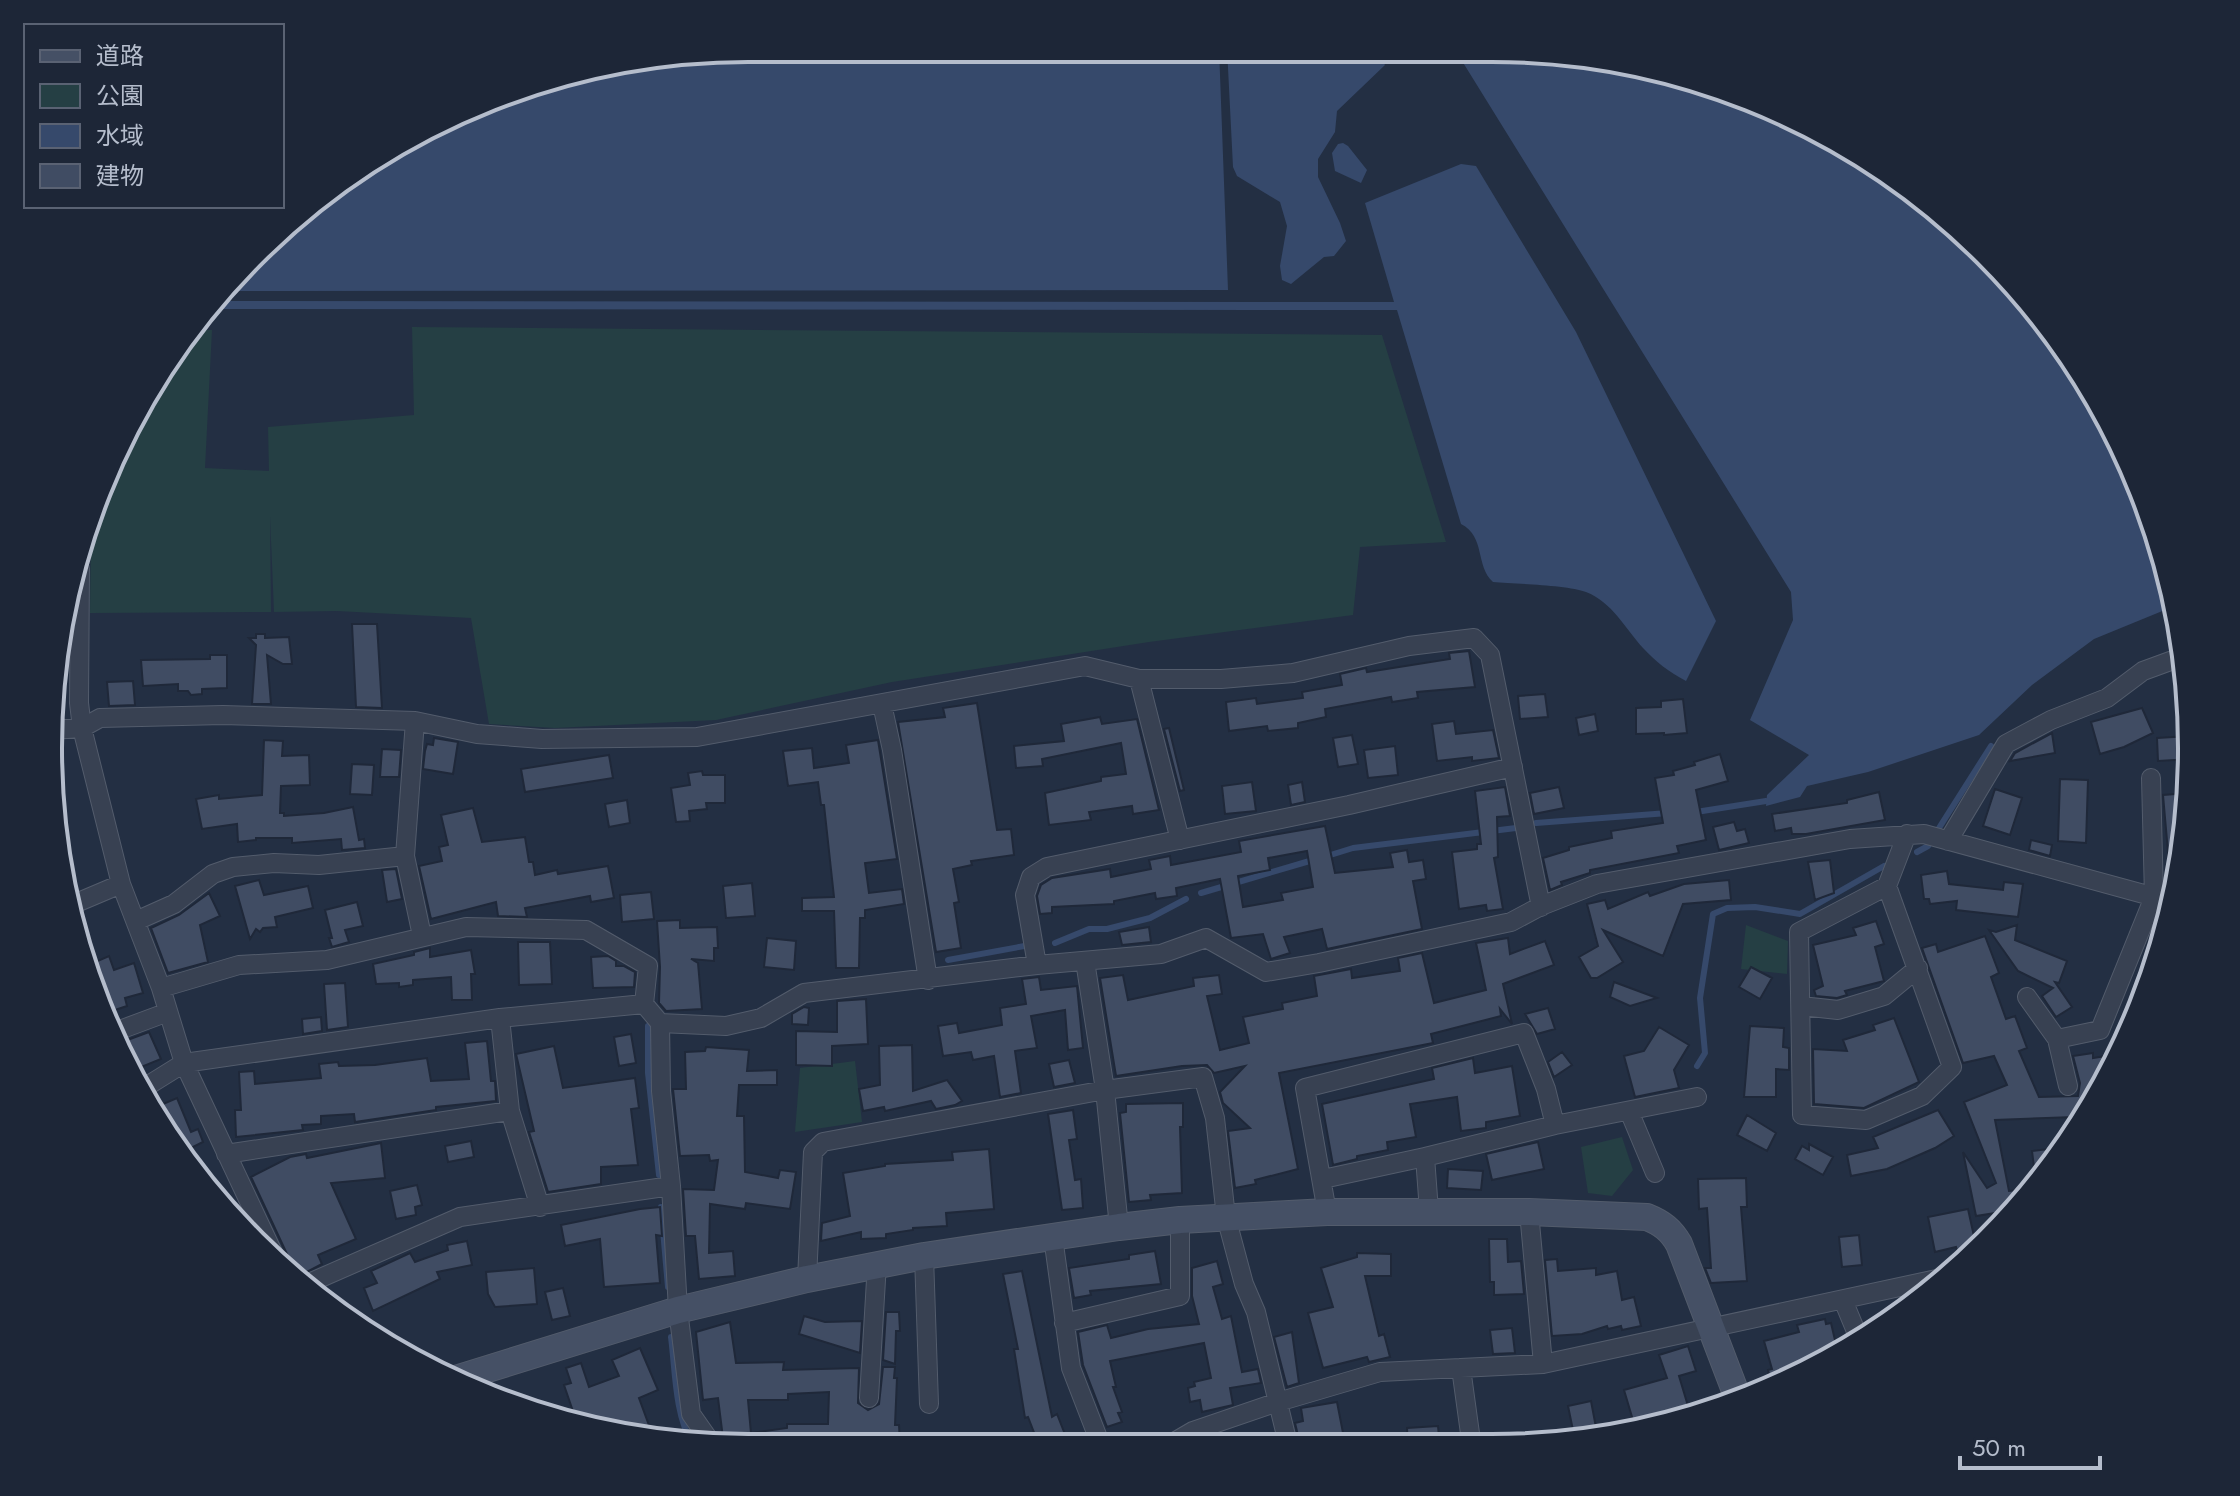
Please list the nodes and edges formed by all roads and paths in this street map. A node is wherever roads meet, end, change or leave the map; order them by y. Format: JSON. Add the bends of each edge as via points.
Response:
{"nodes":[{"id":1,"x":80,"y":593,"type":"edge"},
{"id":2,"x":2173,"y":663,"type":"edge"},
{"id":3,"x":1139,"y":679,"type":"junction"},
{"id":4,"x":882,"y":704,"type":"junction"},
{"id":5,"x":415,"y":721,"type":"junction"},
{"id":6,"x":82,"y":728,"type":"junction"},
{"id":7,"x":62,"y":729,"type":"edge"},
{"id":8,"x":1513,"y":767,"type":"junction"},
{"id":9,"x":2151,"y":778,"type":"dead end"},
{"id":10,"x":1907,"y":834,"type":"junction"},
{"id":11,"x":1180,"y":840,"type":"junction"},
{"id":12,"x":1948,"y":841,"type":"junction"},
{"id":13,"x":405,"y":856,"type":"junction"},
{"id":14,"x":121,"y":884,"type":"junction"},
{"id":15,"x":1887,"y":886,"type":"junction"},
{"id":16,"x":2154,"y":897,"type":"junction"},
{"id":17,"x":2161,"y":899,"type":"edge"},
{"id":18,"x":79,"y":902,"type":"edge"},
{"id":19,"x":1541,"y":907,"type":"junction"},
{"id":20,"x":136,"y":921,"type":"junction"},
{"id":21,"x":422,"y":936,"type":"junction"},
{"id":22,"x":1085,"y":961,"type":"junction"},
{"id":23,"x":1037,"y":965,"type":"junction"},
{"id":24,"x":1918,"y":968,"type":"junction"},
{"id":25,"x":928,"y":980,"type":"junction"},
{"id":26,"x":161,"y":988,"type":"junction"},
{"id":27,"x":2027,"y":997,"type":"dead end"},
{"id":28,"x":644,"y":1004,"type":"junction"},
{"id":29,"x":1801,"y":1006,"type":"junction"},
{"id":30,"x":168,"y":1012,"type":"junction"},
{"id":31,"x":500,"y":1018,"type":"junction"},
{"id":32,"x":660,"y":1023,"type":"junction"},
{"id":33,"x":123,"y":1029,"type":"edge"},
{"id":34,"x":2057,"y":1039,"type":"junction"},
{"id":35,"x":184,"y":1063,"type":"junction"},
{"id":36,"x":150,"y":1084,"type":"edge"},
{"id":37,"x":2068,"y":1086,"type":"dead end"},
{"id":38,"x":1105,"y":1090,"type":"junction"},
{"id":39,"x":1697,"y":1097,"type":"dead end"},
{"id":40,"x":510,"y":1111,"type":"junction"},
{"id":41,"x":1629,"y":1111,"type":"junction"},
{"id":42,"x":1555,"y":1125,"type":"junction"},
{"id":43,"x":226,"y":1154,"type":"junction"},
{"id":44,"x":1425,"y":1157,"type":"junction"},
{"id":45,"x":1655,"y":1173,"type":"dead end"},
{"id":46,"x":1323,"y":1179,"type":"junction"},
{"id":47,"x":671,"y":1186,"type":"junction"},
{"id":48,"x":540,"y":1207,"type":"junction"},
{"id":49,"x":1429,"y":1211,"type":"junction"},
{"id":50,"x":1327,"y":1212,"type":"junction"},
{"id":51,"x":1529,"y":1212,"type":"junction"},
{"id":52,"x":1226,"y":1217,"type":"junction"},
{"id":53,"x":1180,"y":1220,"type":"junction"},
{"id":54,"x":1119,"y":1227,"type":"junction"},
{"id":55,"x":264,"y":1234,"type":"edge"},
{"id":56,"x":1053,"y":1237,"type":"junction"},
{"id":57,"x":924,"y":1256,"type":"junction"},
{"id":58,"x":877,"y":1263,"type":"junction"},
{"id":59,"x":807,"y":1279,"type":"junction"},
{"id":60,"x":316,"y":1280,"type":"edge"},
{"id":61,"x":1922,"y":1282,"type":"edge"},
{"id":62,"x":1843,"y":1300,"type":"junction"},
{"id":63,"x":678,"y":1310,"type":"junction"},
{"id":64,"x":1064,"y":1323,"type":"junction"},
{"id":65,"x":1712,"y":1327,"type":"junction"},
{"id":66,"x":1855,"y":1329,"type":"edge"},
{"id":67,"x":1543,"y":1364,"type":"junction"},
{"id":68,"x":1461,"y":1368,"type":"junction"},
{"id":69,"x":469,"y":1375,"type":"edge"},
{"id":70,"x":1735,"y":1390,"type":"edge"},
{"id":71,"x":869,"y":1398,"type":"dead end"},
{"id":72,"x":1278,"y":1402,"type":"junction"},
{"id":73,"x":929,"y":1404,"type":"dead end"},
{"id":74,"x":704,"y":1433,"type":"edge"},
{"id":75,"x":1097,"y":1434,"type":"edge"},
{"id":76,"x":1188,"y":1434,"type":"edge"},
{"id":77,"x":1286,"y":1434,"type":"edge"},
{"id":78,"x":1470,"y":1434,"type":"edge"}],
"edges":[{"from":1,"to":6,"type":"street"},
{"from":2,"to":12,"type":"street","via":[[2143,671],[2107,698],[2006,744]]},
{"from":3,"to":4,"type":"street","via":[[1085,666]]},
{"from":3,"to":8,"type":"street","via":[[1293,673],[1409,646],[1474,638],[1490,655]]},
{"from":3,"to":11,"type":"street"},
{"from":4,"to":5,"type":"street","via":[[697,737],[542,739],[477,734]]},
{"from":4,"to":25,"type":"street"},
{"from":5,"to":6,"type":"street","via":[[223,715],[100,718]]},
{"from":5,"to":13,"type":"street"},
{"from":6,"to":7,"type":"street"},
{"from":6,"to":14,"type":"street"},
{"from":8,"to":11,"type":"street"},
{"from":8,"to":19,"type":"street"},
{"from":9,"to":16,"type":"street"},
{"from":10,"to":12,"type":"street"},
{"from":10,"to":15,"type":"street"},
{"from":10,"to":19,"type":"street","via":[[1835,841],[1597,884]]},
{"from":11,"to":23,"type":"street","via":[[1047,867],[1031,877],[1025,895]]},
{"from":12,"to":16,"type":"street"},
{"from":13,"to":20,"type":"street","via":[[233,867]]},
{"from":13,"to":21,"type":"street"},
{"from":14,"to":18,"type":"street"},
{"from":14,"to":20,"type":"street"},
{"from":15,"to":24,"type":"street"},
{"from":15,"to":29,"type":"street","via":[[1799,932]]},
{"from":16,"to":17,"type":"street"},
{"from":16,"to":34,"type":"street","via":[[2100,1030]]},
{"from":19,"to":22,"type":"street","via":[[1511,922],[1266,972],[1206,938],[1161,954]]},
{"from":20,"to":26,"type":"street"},
{"from":21,"to":26,"type":"street","via":[[327,960],[239,965]]},
{"from":21,"to":28,"type":"street","via":[[466,927],[586,930],[648,966]]},
{"from":22,"to":23,"type":"street"},
{"from":22,"to":38,"type":"street"},
{"from":23,"to":25,"type":"street"},
{"from":24,"to":29,"type":"street","via":[[1884,996],[1838,1010]]},
{"from":24,"to":29,"type":"street","via":[[1952,1067],[1922,1096],[1866,1120],[1802,1115]]},
{"from":25,"to":32,"type":"street","via":[[804,993],[761,1018],[726,1026]]},
{"from":26,"to":30,"type":"street"},
{"from":27,"to":34,"type":"street"},
{"from":28,"to":31,"type":"street"},
{"from":28,"to":32,"type":"street"},
{"from":30,"to":33,"type":"street"},
{"from":30,"to":35,"type":"street"},
{"from":31,"to":35,"type":"street"},
{"from":31,"to":40,"type":"street"},
{"from":32,"to":47,"type":"street"},
{"from":34,"to":37,"type":"street"},
{"from":35,"to":36,"type":"street"},
{"from":35,"to":43,"type":"street"},
{"from":38,"to":52,"type":"street","via":[[1203,1077],[1215,1118]]},
{"from":38,"to":54,"type":"street"},
{"from":38,"to":59,"type":"street","via":[[823,1142],[813,1152]]},
{"from":39,"to":41,"type":"street"},
{"from":40,"to":43,"type":"street"},
{"from":40,"to":48,"type":"street"},
{"from":41,"to":42,"type":"street"},
{"from":41,"to":45,"type":"street"},
{"from":42,"to":44,"type":"street"},
{"from":42,"to":46,"type":"street","via":[[1524,1033],[1305,1088]]},
{"from":43,"to":55,"type":"street"},
{"from":44,"to":46,"type":"street"},
{"from":44,"to":49,"type":"street"},
{"from":46,"to":50,"type":"street"},
{"from":47,"to":48,"type":"street"},
{"from":47,"to":63,"type":"street"},
{"from":48,"to":60,"type":"street","via":[[460,1217]]},
{"from":49,"to":50,"type":"street"},
{"from":49,"to":51,"type":"street"},
{"from":50,"to":52,"type":"street"},
{"from":51,"to":65,"type":"street","via":[[1660,1222],[1679,1244]]},
{"from":51,"to":67,"type":"street"},
{"from":52,"to":53,"type":"street"},
{"from":52,"to":72,"type":"street"},
{"from":53,"to":54,"type":"street"},
{"from":53,"to":64,"type":"street","via":[[1180,1296]]},
{"from":54,"to":56,"type":"street"},
{"from":56,"to":57,"type":"street"},
{"from":56,"to":64,"type":"street"},
{"from":57,"to":58,"type":"street"},
{"from":57,"to":73,"type":"street"},
{"from":58,"to":59,"type":"street"},
{"from":58,"to":71,"type":"street"},
{"from":59,"to":63,"type":"street"},
{"from":61,"to":62,"type":"street"},
{"from":62,"to":65,"type":"street"},
{"from":62,"to":66,"type":"street"},
{"from":63,"to":69,"type":"street"},
{"from":63,"to":74,"type":"street","via":[[691,1414]]},
{"from":64,"to":75,"type":"street","via":[[1071,1368]]},
{"from":65,"to":67,"type":"street"},
{"from":65,"to":70,"type":"street"},
{"from":67,"to":68,"type":"street"},
{"from":68,"to":72,"type":"street","via":[[1380,1372]]},
{"from":68,"to":78,"type":"street"},
{"from":72,"to":76,"type":"street"},
{"from":72,"to":77,"type":"street"}]}
